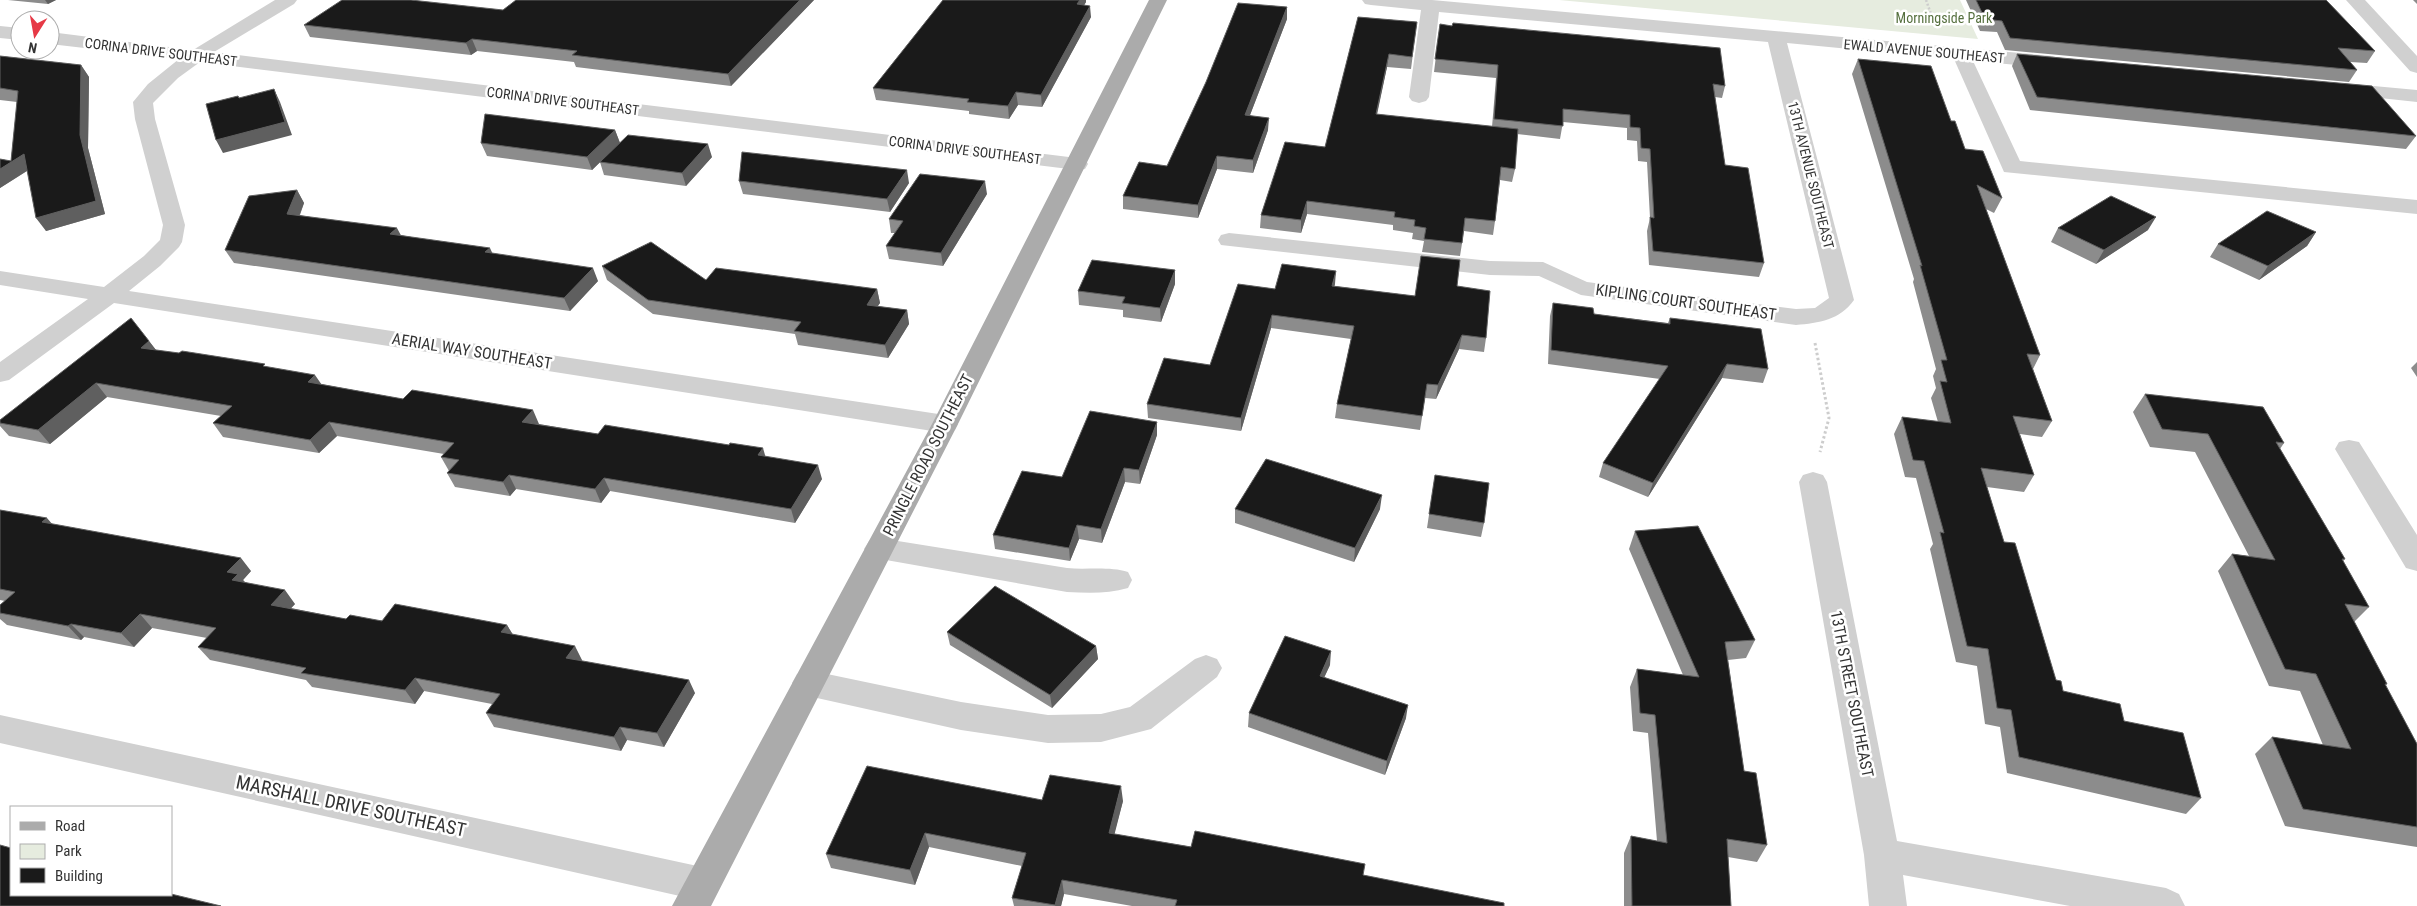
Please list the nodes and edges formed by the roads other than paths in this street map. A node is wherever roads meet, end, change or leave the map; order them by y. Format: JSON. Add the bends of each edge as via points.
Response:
{"nodes":[{"id":1,"x":288,"y":0,"type":"edge"},
{"id":2,"x":1158,"y":0,"type":"edge"},
{"id":3,"x":1371,"y":0,"type":"edge"},
{"id":4,"x":2355,"y":0,"type":"edge"},
{"id":5,"x":1431,"y":6,"type":"junction"},
{"id":6,"x":1776,"y":37,"type":"junction"},
{"id":7,"x":60,"y":39,"type":"edge"},
{"id":8,"x":1961,"y":54,"type":"junction"},
{"id":9,"x":198,"y":56,"type":"junction"},
{"id":10,"x":2070,"y":64,"type":"edge"},
{"id":11,"x":2417,"y":66,"type":"edge"},
{"id":12,"x":2328,"y":88,"type":"edge"},
{"id":13,"x":2417,"y":96,"type":"edge"},
{"id":14,"x":1419,"y":97,"type":"dead end"},
{"id":15,"x":1077,"y":164,"type":"junction"},
{"id":16,"x":2417,"y":206,"type":"edge"},
{"id":17,"x":1229,"y":240,"type":"dead end"},
{"id":18,"x":0,"y":278,"type":"edge"},
{"id":19,"x":109,"y":295,"type":"junction"},
{"id":20,"x":1821,"y":312,"type":"joint"},
{"id":21,"x":0,"y":374,"type":"edge"},
{"id":22,"x":945,"y":424,"type":"junction"},
{"id":23,"x":2349,"y":449,"type":"dead end"},
{"id":24,"x":1813,"y":482,"type":"road end"},
{"id":25,"x":879,"y":548,"type":"junction"},
{"id":26,"x":2417,"y":560,"type":"edge"},
{"id":27,"x":1117,"y":580,"type":"dead end"},
{"id":28,"x":1206,"y":668,"type":"dead end"},
{"id":29,"x":808,"y":683,"type":"junction"},
{"id":30,"x":0,"y":728,"type":"edge"},
{"id":31,"x":1882,"y":855,"type":"junction"},
{"id":32,"x":696,"y":895,"type":"edge"},
{"id":33,"x":1888,"y":906,"type":"edge"},
{"id":34,"x":2166,"y":906,"type":"edge"}],
"edges":[{"from":1,"to":9,"type":"street"},
{"from":2,"to":15,"type":"main road","name":"PRINGLE ROAD SOUTHEAST"},
{"from":3,"to":5,"type":"street","name":"EWALD AVENUE SOUTHEAST"},
{"from":4,"to":11,"type":"street"},
{"from":5,"to":6,"type":"street","name":"EWALD AVENUE SOUTHEAST"},
{"from":5,"to":14,"type":"street"},
{"from":6,"to":8,"type":"street","name":"EWALD AVENUE SOUTHEAST"},
{"from":6,"to":20,"type":"street","name":"13TH AVENUE SOUTHEAST","via":[[1842,300]]},
{"from":7,"to":9,"type":"street","name":"CORINA DRIVE SOUTHEAST"},
{"from":8,"to":10,"type":"street","name":"EWALD AVENUE SOUTHEAST"},
{"from":8,"to":16,"type":"street","via":[[2012,167]]},
{"from":9,"to":15,"type":"street","name":"CORINA DRIVE SOUTHEAST"},
{"from":9,"to":19,"type":"street","via":[[151,92],[143,102],[174,226],[171,242],[152,262]]},
{"from":12,"to":13,"type":"street"},
{"from":15,"to":22,"type":"main road","name":"PRINGLE ROAD SOUTHEAST"},
{"from":17,"to":20,"type":"street","name":"KIPLING COURT SOUTHEAST","via":[[1490,268],[1543,269],[1581,288],[1796,317]]},
{"from":18,"to":19,"type":"street","name":"AERIAL WAY SOUTHEAST"},
{"from":19,"to":21,"type":"street"},
{"from":19,"to":22,"type":"street","name":"AERIAL WAY SOUTHEAST"},
{"from":22,"to":25,"type":"main road","name":"PRINGLE ROAD SOUTHEAST"},
{"from":23,"to":26,"type":"street"},
{"from":24,"to":31,"type":"street","name":"13TH STREET SOUTHEAST"},
{"from":25,"to":27,"type":"street","via":[[1067,580]]},
{"from":25,"to":29,"type":"main road","name":"PRINGLE ROAD SOUTHEAST"},
{"from":28,"to":29,"type":"street","via":[[1139,719],[1092,728],[1038,728],[962,716]]},
{"from":29,"to":32,"type":"main road","name":"PRINGLE ROAD SOUTHEAST"},
{"from":30,"to":32,"type":"street","name":"MARSHALL DRIVE SOUTHEAST"},
{"from":31,"to":33,"type":"street","name":"13TH STREET SOUTHEAST"},
{"from":31,"to":34,"type":"street"}]}
